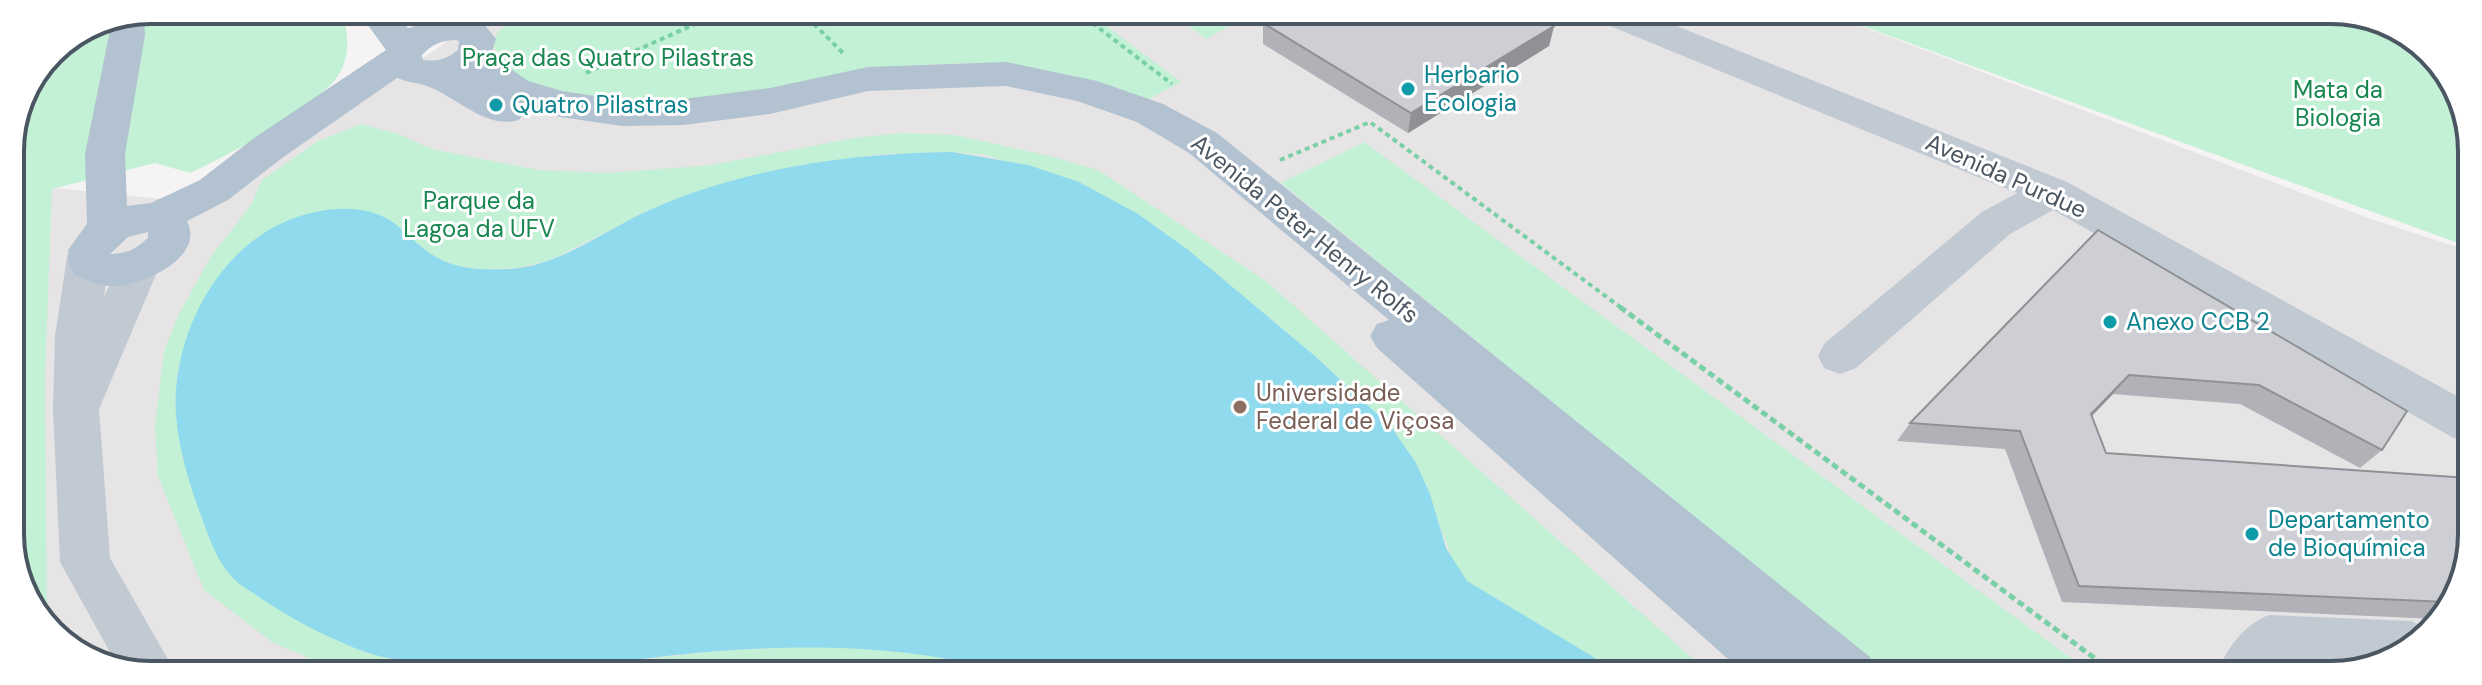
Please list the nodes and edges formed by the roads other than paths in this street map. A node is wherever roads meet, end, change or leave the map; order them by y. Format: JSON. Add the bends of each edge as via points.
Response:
{"nodes":[{"id":1,"x":405,"y":24,"type":"edge"},
{"id":2,"x":409,"y":24,"type":"edge"},
{"id":3,"x":1638,"y":24,"type":"edge"},
{"id":4,"x":127,"y":26,"type":"edge"},
{"id":5,"x":446,"y":43,"type":"edge"},
{"id":6,"x":2053,"y":192,"type":"junction"},
{"id":7,"x":98,"y":243,"type":"junction"},
{"id":8,"x":153,"y":244,"type":"junction"},
{"id":9,"x":1840,"y":356,"type":"dead end"},
{"id":10,"x":76,"y":409,"type":"junction"},
{"id":11,"x":2458,"y":418,"type":"edge"},
{"id":12,"x":2393,"y":644,"type":"edge"},
{"id":13,"x":142,"y":660,"type":"edge"},
{"id":14,"x":1769,"y":661,"type":"edge"},
{"id":15,"x":1835,"y":661,"type":"edge"},
{"id":16,"x":2252,"y":661,"type":"edge"}],
"edges":[{"from":1,"to":5,"type":"main road","name":"Avenida Peter Henry Rolfs"},
{"from":2,"to":5,"type":"main road","name":"Avenida Peter Henry Rolfs"},
{"from":3,"to":6,"type":"street","name":"Avenida Purdue"},
{"from":4,"to":7,"type":"main road","via":[[105,154]]},
{"from":5,"to":8,"type":"main road","via":[[334,103],[214,190]]},
{"from":5,"to":14,"type":"main road","name":"Avenida Peter Henry Rolfs","via":[[503,110],[566,132],[624,138],[716,136],[859,104],[930,97],[1067,110],[1128,131],[1249,212]]},
{"from":5,"to":15,"type":"main road","name":"Avenida Peter Henry Rolfs","via":[[515,90],[560,104],[622,113],[770,101],[868,79],[1006,74],[1084,90],[1150,113],[1203,143]]},
{"from":6,"to":9,"type":"street","via":[[1996,223]]},
{"from":6,"to":11,"type":"street","name":"Avenida Purdue"},
{"from":7,"to":8,"type":"main road","via":[[133,219]]},
{"from":7,"to":10,"type":"street","via":[[77,336]]},
{"from":8,"to":10,"type":"street"},
{"from":10,"to":13,"type":"street","via":[[85,562]]},
{"from":12,"to":16,"type":"street","via":[[2269,639]]}]}
